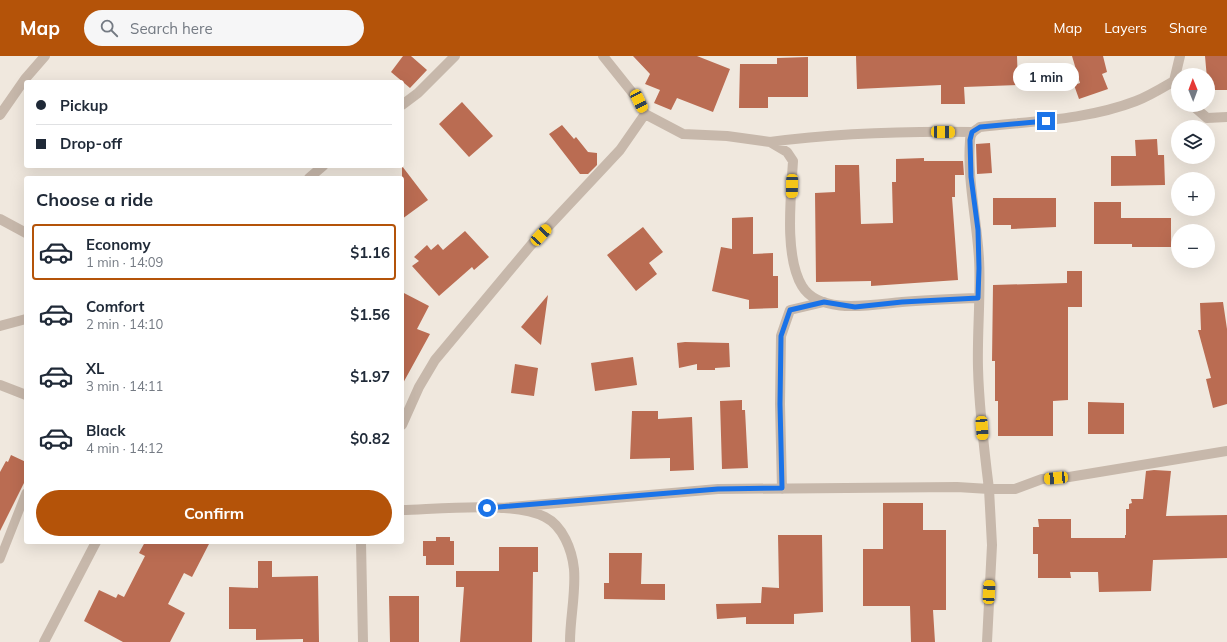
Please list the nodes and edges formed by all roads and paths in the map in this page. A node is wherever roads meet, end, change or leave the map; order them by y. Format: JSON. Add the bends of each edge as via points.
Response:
{"nodes":[{"id":1,"x":45,"y":56,"type":"edge"},
{"id":2,"x":456,"y":56,"type":"edge"},
{"id":3,"x":603,"y":56,"type":"edge"},
{"id":4,"x":1180,"y":56,"type":"edge"},
{"id":5,"x":1178,"y":68,"type":"edge"},
{"id":6,"x":1171,"y":86,"type":"edge"},
{"id":7,"x":404,"y":104,"type":"edge"},
{"id":8,"x":1200,"y":112,"type":"edge"},
{"id":9,"x":645,"y":114,"type":"junction"},
{"id":10,"x":0,"y":115,"type":"edge"},
{"id":11,"x":1227,"y":117,"type":"edge"},
{"id":12,"x":972,"y":132,"type":"junction"},
{"id":13,"x":770,"y":142,"type":"junction"},
{"id":14,"x":321,"y":168,"type":"edge"},
{"id":15,"x":311,"y":176,"type":"edge"},
{"id":16,"x":0,"y":219,"type":"edge"},
{"id":17,"x":24,"y":233,"type":"edge"},
{"id":18,"x":978,"y":298,"type":"junction"},
{"id":19,"x":824,"y":302,"type":"junction"},
{"id":20,"x":24,"y":320,"type":"edge"},
{"id":21,"x":0,"y":326,"type":"edge"},
{"id":22,"x":0,"y":386,"type":"edge"},
{"id":23,"x":24,"y":394,"type":"edge"},
{"id":24,"x":404,"y":421,"type":"edge"},
{"id":25,"x":1227,"y":451,"type":"edge"},
{"id":26,"x":782,"y":488,"type":"junction"},
{"id":27,"x":989,"y":489,"type":"junction"},
{"id":28,"x":24,"y":498,"type":"edge"},
{"id":29,"x":501,"y":508,"type":"junction"},
{"id":30,"x":404,"y":510,"type":"edge"},
{"id":31,"x":95,"y":544,"type":"edge"},
{"id":32,"x":361,"y":544,"type":"edge"},
{"id":33,"x":0,"y":559,"type":"edge"},
{"id":34,"x":44,"y":642,"type":"edge"},
{"id":35,"x":362,"y":642,"type":"edge"},
{"id":36,"x":570,"y":642,"type":"edge"},
{"id":37,"x":987,"y":642,"type":"edge"}],
"edges":[{"from":1,"to":10,"type":"street","via":[[24,79]]},
{"from":2,"to":7,"type":"street"},
{"from":3,"to":9,"type":"street","via":[[639,101]]},
{"from":4,"to":5,"type":"street"},
{"from":6,"to":12,"type":"street","via":[[1137,101],[1096,112],[1046,121],[980,127]]},
{"from":8,"to":11,"type":"street","via":[[1207,118]]},
{"from":9,"to":13,"type":"street","via":[[683,134],[727,136]]},
{"from":9,"to":24,"type":"street","via":[[620,150],[531,245],[435,360]]},
{"from":12,"to":13,"type":"street","via":[[900,131],[822,135]]},
{"from":12,"to":18,"type":"street","via":[[971,177],[978,230]]},
{"from":13,"to":19,"type":"street","via":[[787,152],[793,161],[791,242],[796,274],[802,287],[815,299]]},
{"from":14,"to":15,"type":"street"},
{"from":16,"to":17,"type":"street"},
{"from":18,"to":19,"type":"street","via":[[855,307]]},
{"from":18,"to":27,"type":"street","via":[[978,369]]},
{"from":19,"to":26,"type":"street","via":[[790,310],[781,336]]},
{"from":20,"to":21,"type":"street"},
{"from":22,"to":23,"type":"street"},
{"from":25,"to":27,"type":"street","via":[[1076,476],[1042,479],[1015,489]]},
{"from":26,"to":27,"type":"street"},
{"from":26,"to":29,"type":"street","via":[[718,489]]},
{"from":27,"to":37,"type":"street","via":[[992,545]]},
{"from":28,"to":33,"type":"lane"},
{"from":29,"to":30,"type":"street"},
{"from":29,"to":36,"type":"street","via":[[546,518],[566,540],[574,568]]},
{"from":31,"to":34,"type":"street"},
{"from":32,"to":35,"type":"street"}]}
